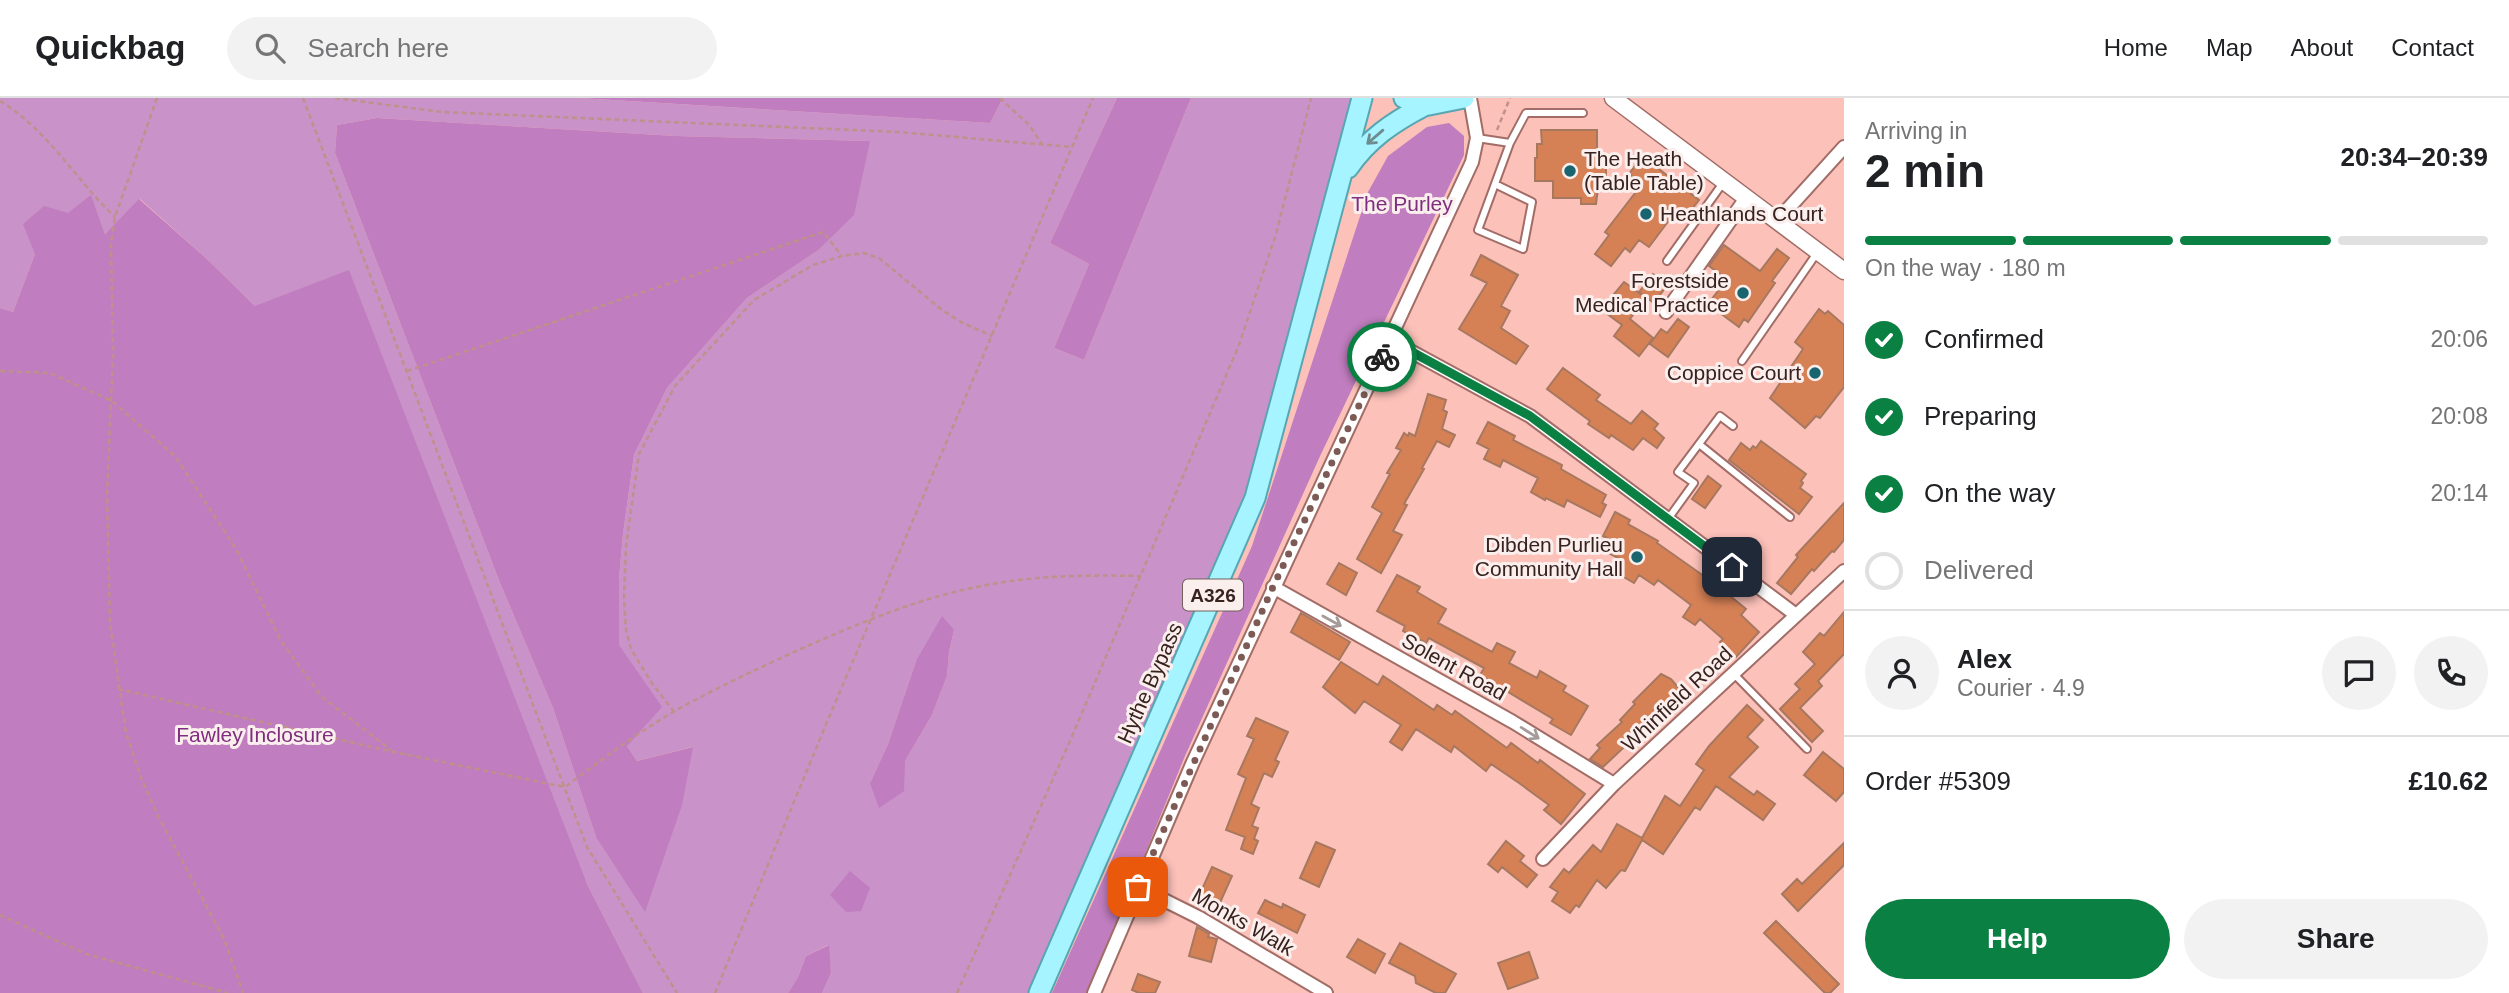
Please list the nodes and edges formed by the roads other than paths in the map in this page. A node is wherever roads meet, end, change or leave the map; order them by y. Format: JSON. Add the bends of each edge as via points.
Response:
{"nodes":[{"id":1,"x":1362,"y":98,"type":"edge"},
{"id":2,"x":1404,"y":98,"type":"edge"},
{"id":3,"x":1464,"y":98,"type":"edge"},
{"id":4,"x":1470,"y":98,"type":"edge"},
{"id":5,"x":1613,"y":98,"type":"edge"},
{"id":6,"x":1424,"y":106,"type":"junction"},
{"id":7,"x":1583,"y":113,"type":"dead end"},
{"id":8,"x":1477,"y":138,"type":"junction"},
{"id":9,"x":1510,"y":143,"type":"junction"},
{"id":10,"x":1844,"y":148,"type":"edge"},
{"id":11,"x":1338,"y":181,"type":"junction"},
{"id":12,"x":1724,"y":182,"type":"junction"},
{"id":13,"x":1499,"y":186,"type":"dead end"},
{"id":14,"x":1746,"y":198,"type":"junction"},
{"id":15,"x":1777,"y":221,"type":"junction"},
{"id":16,"x":1818,"y":251,"type":"junction"},
{"id":17,"x":1667,"y":261,"type":"dead end"},
{"id":18,"x":1844,"y":271,"type":"edge"},
{"id":19,"x":1666,"y":312,"type":"dead end"},
{"id":20,"x":1390,"y":340,"type":"junction"},
{"id":21,"x":1742,"y":361,"type":"dead end"},
{"id":22,"x":1733,"y":426,"type":"dead end"},
{"id":23,"x":1699,"y":444,"type":"junction"},
{"id":24,"x":1790,"y":517,"type":"dead end"},
{"id":25,"x":1668,"y":519,"type":"junction"},
{"id":26,"x":1844,"y":571,"type":"edge"},
{"id":27,"x":1273,"y":587,"type":"junction"},
{"id":28,"x":1796,"y":615,"type":"junction"},
{"id":29,"x":1734,"y":673,"type":"junction"},
{"id":30,"x":1807,"y":750,"type":"dead end"},
{"id":31,"x":1614,"y":784,"type":"junction"},
{"id":32,"x":1543,"y":859,"type":"dead end"},
{"id":33,"x":1138,"y":887,"type":"junction"},
{"id":34,"x":1039,"y":993,"type":"edge"},
{"id":35,"x":1094,"y":993,"type":"edge"},
{"id":36,"x":1326,"y":993,"type":"edge"}],
"edges":[{"from":1,"to":11,"type":"main road","name":"Hythe Bypass","number":"A326"},
{"from":2,"to":6,"type":"main road"},
{"from":3,"to":6,"type":"main road","name":"Hythe Bypass"},
{"from":4,"to":8,"type":"street"},
{"from":5,"to":12,"type":"street"},
{"from":6,"to":11,"type":"main road","name":"Hythe Bypass","number":"A326","one_way":true,"via":[[1379,133]]},
{"from":7,"to":9,"type":"lane","via":[[1526,113]]},
{"from":8,"to":9,"type":"lane"},
{"from":8,"to":20,"type":"street","via":[[1472,162]]},
{"from":9,"to":13,"type":"lane","via":[[1478,230],[1523,249],[1532,202]]},
{"from":10,"to":15,"type":"street"},
{"from":11,"to":34,"type":"main road","name":"Hythe Bypass","number":"A326","via":[[1255,498]]},
{"from":12,"to":14,"type":"street"},
{"from":12,"to":17,"type":"lane"},
{"from":14,"to":15,"type":"street"},
{"from":14,"to":19,"type":"street"},
{"from":15,"to":16,"type":"street"},
{"from":16,"to":18,"type":"street"},
{"from":16,"to":21,"type":"lane"},
{"from":20,"to":25,"type":"street","via":[[1530,416]]},
{"from":20,"to":27,"type":"street"},
{"from":22,"to":23,"type":"lane","via":[[1720,416]]},
{"from":23,"to":24,"type":"lane"},
{"from":23,"to":25,"type":"lane","via":[[1678,472],[1694,483]]},
{"from":25,"to":28,"type":"street"},
{"from":26,"to":28,"type":"street","name":"Whinfield Road"},
{"from":27,"to":31,"type":"street","name":"Solent Road","one_way":true},
{"from":27,"to":33,"type":"street"},
{"from":28,"to":29,"type":"street","name":"Whinfield Road"},
{"from":29,"to":30,"type":"lane"},
{"from":29,"to":31,"type":"street","name":"Whinfield Road"},
{"from":31,"to":32,"type":"street","name":"Whinfield Road"},
{"from":33,"to":35,"type":"street"},
{"from":33,"to":36,"type":"street","name":"Monks Walk","via":[[1198,916]]}]}
